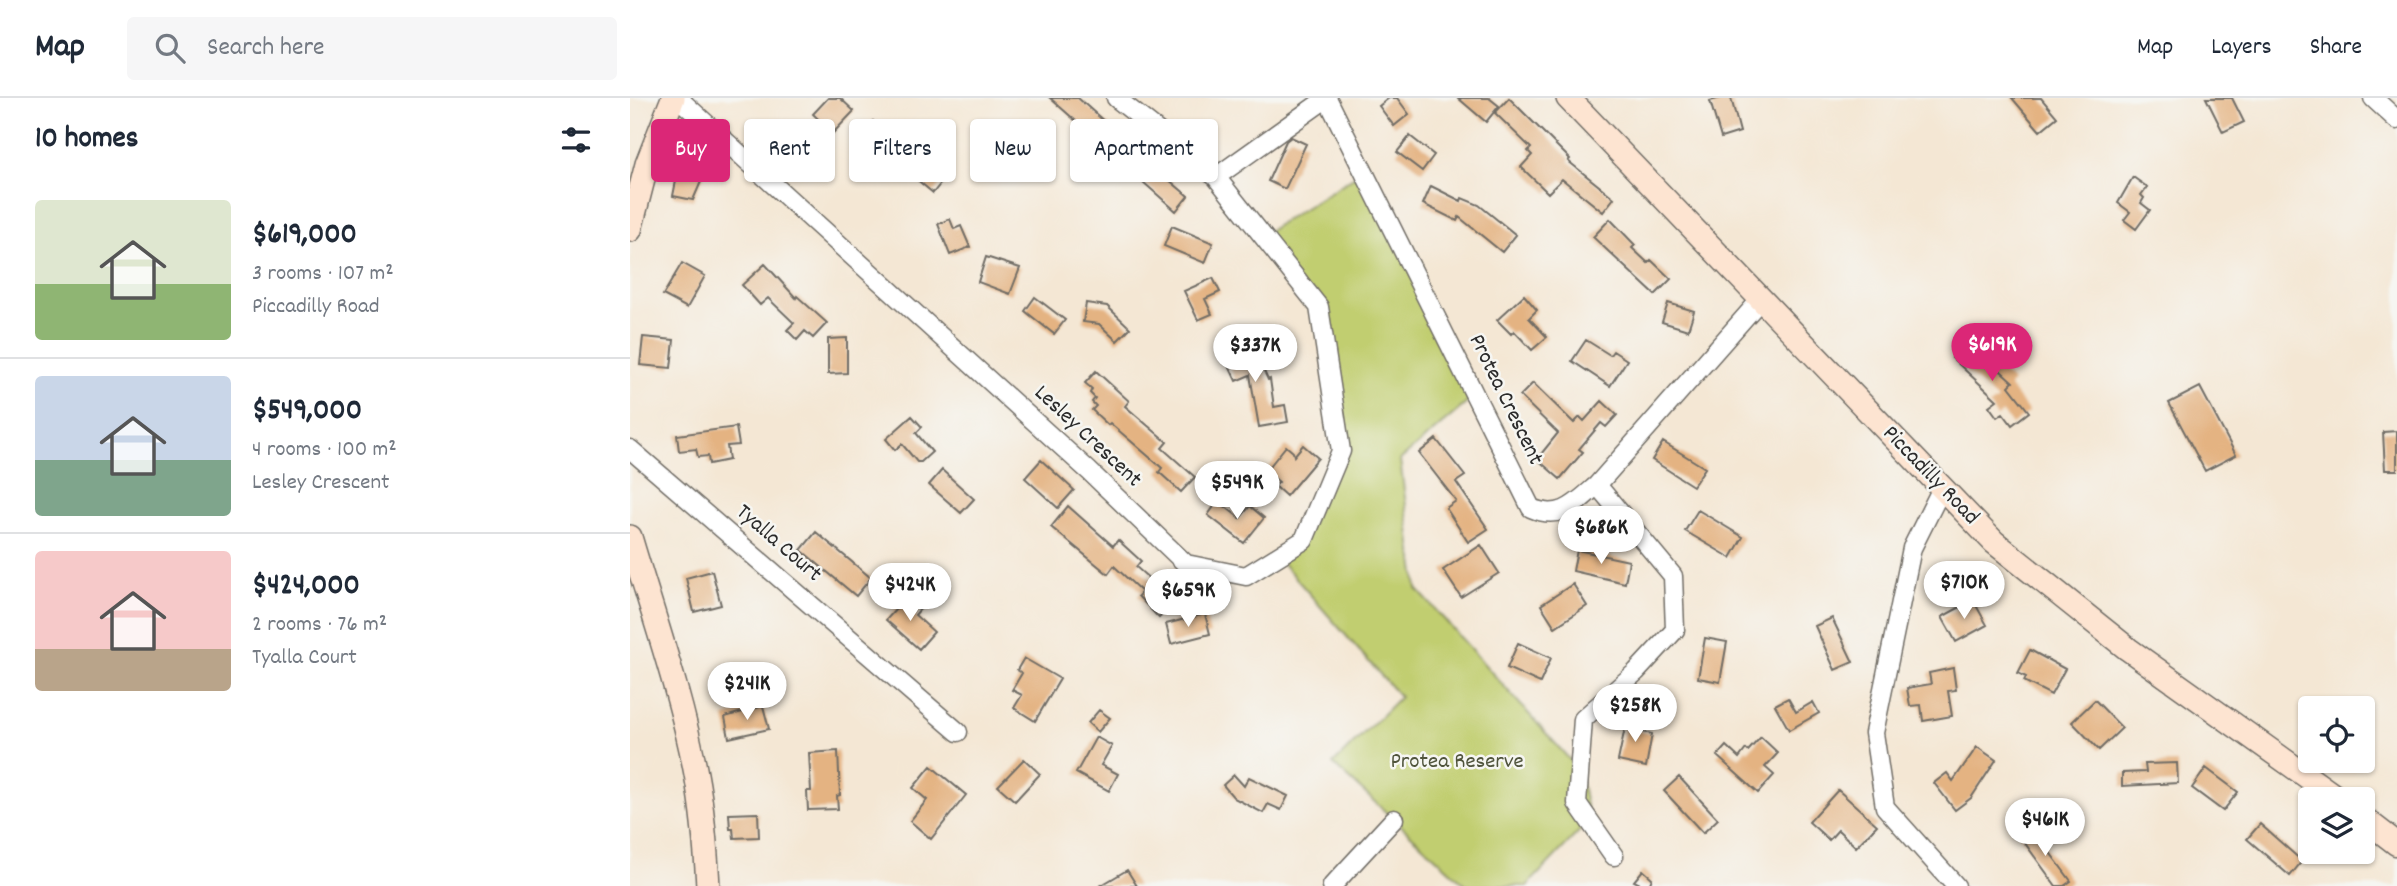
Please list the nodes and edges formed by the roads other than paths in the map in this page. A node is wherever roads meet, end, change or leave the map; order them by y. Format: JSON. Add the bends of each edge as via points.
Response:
{"nodes":[{"id":1,"x":676,"y":98,"type":"edge"},
{"id":2,"x":1116,"y":98,"type":"edge"},
{"id":3,"x":1326,"y":98,"type":"edge"},
{"id":4,"x":1568,"y":98,"type":"edge"},
{"id":5,"x":2373,"y":98,"type":"edge"},
{"id":6,"x":1143,"y":119,"type":"edge"},
{"id":7,"x":2397,"y":120,"type":"edge"},
{"id":8,"x":1218,"y":176,"type":"edge"},
{"id":9,"x":1218,"y":180,"type":"edge"},
{"id":10,"x":630,"y":230,"type":"edge"},
{"id":11,"x":1761,"y":299,"type":"junction"},
{"id":12,"x":630,"y":449,"type":"edge"},
{"id":13,"x":1597,"y":485,"type":"junction"},
{"id":14,"x":1942,"y":488,"type":"junction"},
{"id":15,"x":630,"y":537,"type":"edge"},
{"id":16,"x":958,"y":732,"type":"dead end"},
{"id":17,"x":2322,"y":787,"type":"edge"},
{"id":18,"x":1394,"y":818,"type":"dead end"},
{"id":19,"x":2375,"y":827,"type":"edge"},
{"id":20,"x":2397,"y":844,"type":"edge"},
{"id":21,"x":1614,"y":856,"type":"dead end"},
{"id":22,"x":708,"y":886,"type":"edge"},
{"id":23,"x":1332,"y":886,"type":"edge"},
{"id":24,"x":1956,"y":886,"type":"edge"}],
"edges":[{"from":1,"to":9,"type":"street","name":"Lesley Crescent","via":[[1186,564],[1246,576],[1304,540],[1341,451],[1319,307]]},
{"from":1,"to":10,"type":"main road","via":[[647,164]]},
{"from":2,"to":6,"type":"street","name":"Lesley Crescent"},
{"from":3,"to":8,"type":"street"},
{"from":3,"to":13,"type":"street","name":"Protea Crescent","via":[[1531,508],[1545,514],[1568,510]]},
{"from":4,"to":11,"type":"main road","name":"Piccadilly Road"},
{"from":5,"to":7,"type":"street"},
{"from":11,"to":13,"type":"street","name":"Protea Crescent"},
{"from":11,"to":14,"type":"main road","name":"Piccadilly Road"},
{"from":12,"to":16,"type":"street","name":"Tyalla Court"},
{"from":13,"to":21,"type":"street","via":[[1673,576],[1675,630],[1583,719],[1577,803]]},
{"from":14,"to":17,"type":"main road","name":"Piccadilly Road","via":[[1994,542],[2128,649]]},
{"from":14,"to":24,"type":"street","via":[[1912,548],[1874,733],[1885,807]]},
{"from":15,"to":22,"type":"main road","via":[[689,739],[706,842]]},
{"from":18,"to":23,"type":"street"},
{"from":19,"to":20,"type":"main road"}]}
